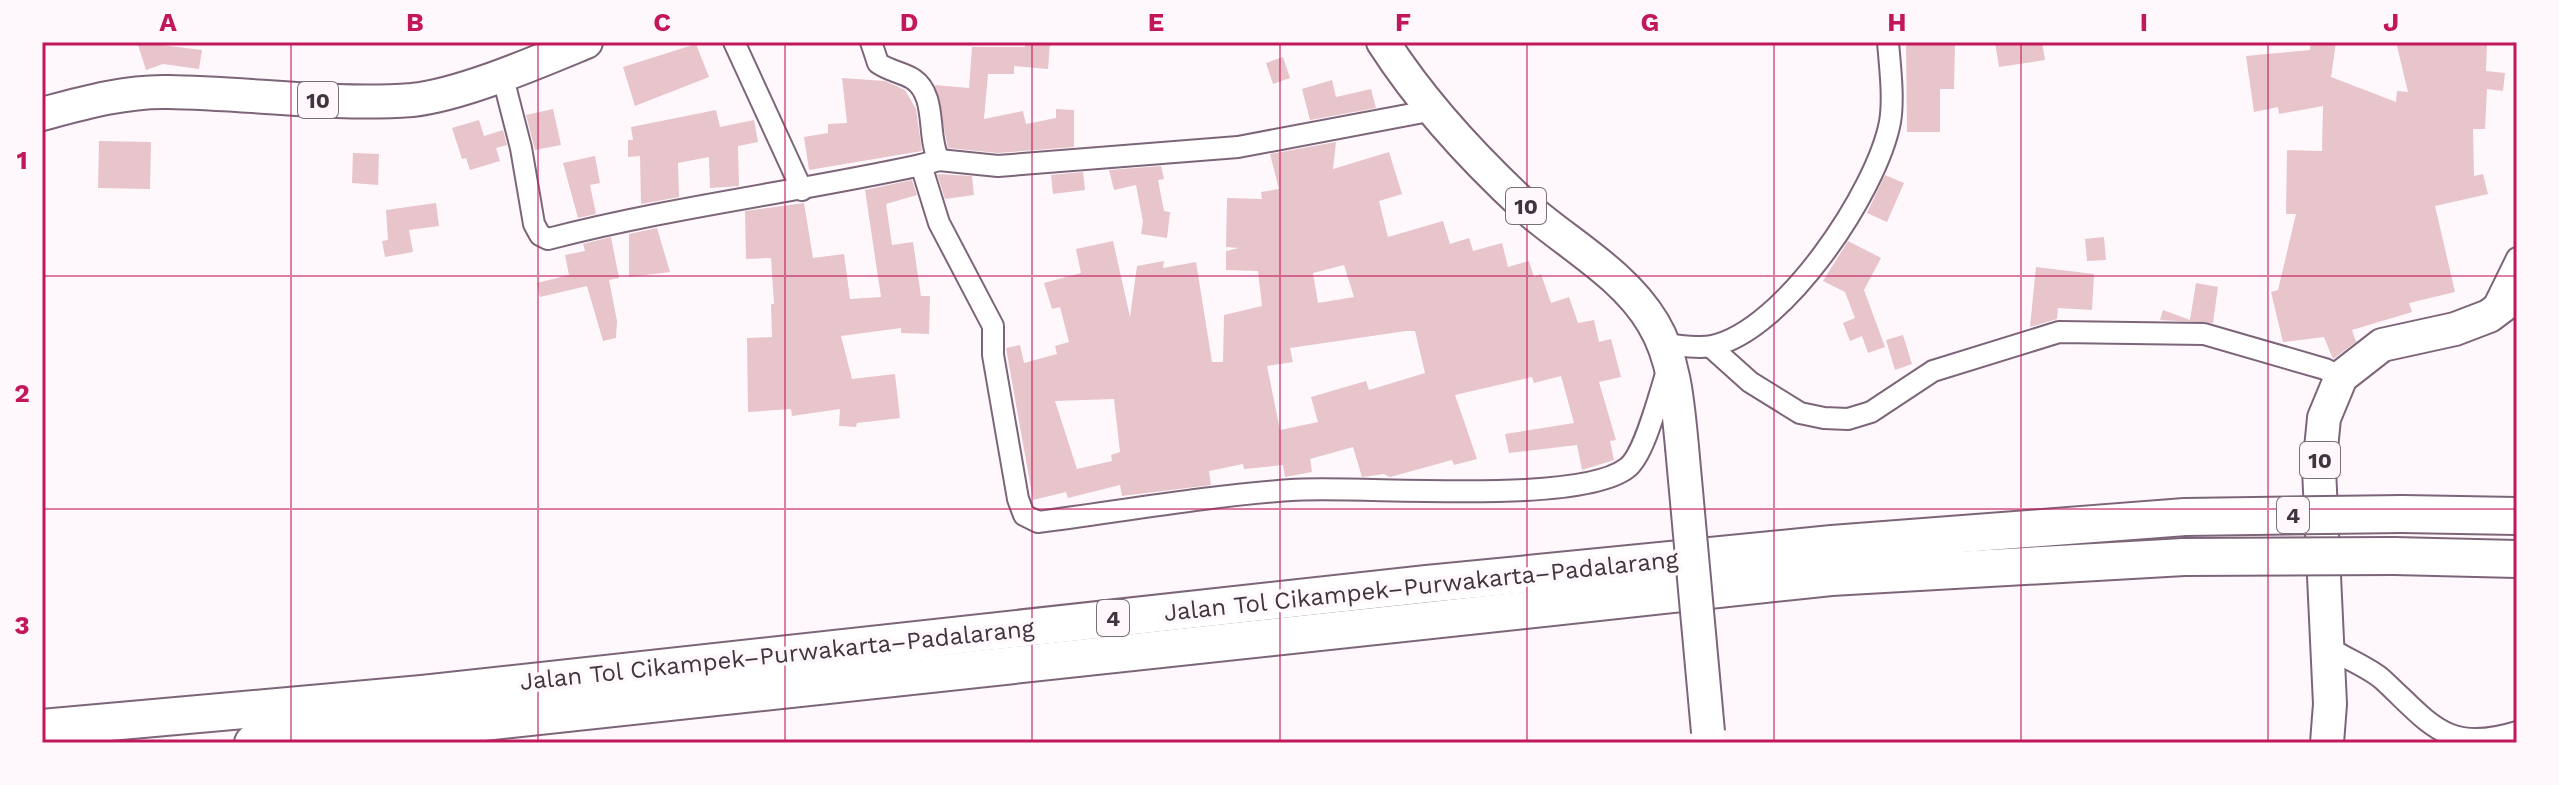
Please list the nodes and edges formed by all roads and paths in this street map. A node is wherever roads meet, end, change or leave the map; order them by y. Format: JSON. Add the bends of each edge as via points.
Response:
{"nodes":[{"id":1,"x":586,"y":42,"type":"edge"},
{"id":2,"x":734,"y":42,"type":"edge"},
{"id":3,"x":871,"y":42,"type":"edge"},
{"id":4,"x":1383,"y":42,"type":"edge"},
{"id":5,"x":1888,"y":42,"type":"edge"},
{"id":6,"x":502,"y":74,"type":"junction"},
{"id":7,"x":1434,"y":110,"type":"junction"},
{"id":8,"x":42,"y":114,"type":"edge"},
{"id":9,"x":930,"y":162,"type":"junction"},
{"id":10,"x":802,"y":190,"type":"junction"},
{"id":11,"x":2517,"y":258,"type":"edge"},
{"id":12,"x":2517,"y":295,"type":"edge"},
{"id":13,"x":2489,"y":316,"type":"junction"},
{"id":14,"x":1711,"y":347,"type":"junction"},
{"id":15,"x":1666,"y":354,"type":"junction"},
{"id":16,"x":2341,"y":377,"type":"junction"},
{"id":17,"x":2517,"y":516,"type":"edge"},
{"id":18,"x":2517,"y":559,"type":"edge"},
{"id":19,"x":2328,"y":647,"type":"junction"},
{"id":20,"x":42,"y":728,"type":"edge"},
{"id":21,"x":2517,"y":732,"type":"edge"},
{"id":22,"x":1709,"y":737,"type":"edge"},
{"id":23,"x":253,"y":743,"type":"edge"},
{"id":24,"x":2327,"y":743,"type":"edge"}],
"edges":[{"from":1,"to":6,"type":"highway","number":"10"},
{"from":2,"to":10,"type":"street"},
{"from":3,"to":9,"type":"street","via":[[878,63],[913,79],[928,99],[934,150]]},
{"from":4,"to":7,"type":"highway","number":"10"},
{"from":5,"to":14,"type":"street","via":[[1890,121],[1851,213],[1804,278],[1745,333]]},
{"from":6,"to":8,"type":"highway","number":"10","via":[[416,99],[342,102],[166,92],[92,100]]},
{"from":6,"to":10,"type":"street","via":[[534,224],[548,239],[628,219]]},
{"from":7,"to":9,"type":"street","via":[[1238,147],[998,166]]},
{"from":7,"to":15,"type":"highway","number":"10","via":[[1529,209],[1632,295],[1653,322]]},
{"from":9,"to":10,"type":"street"},
{"from":9,"to":15,"type":"street","via":[[939,223],[993,326],[993,355],[1018,499],[1024,515],[1038,522],[1292,490],[1520,490],[1589,483],[1629,468],[1638,453]]},
{"from":11,"to":13,"type":"street"},
{"from":12,"to":13,"type":"highway","number":"10"},
{"from":13,"to":16,"type":"highway","number":"10","via":[[2382,345]]},
{"from":14,"to":15,"type":"street"},
{"from":14,"to":16,"type":"street","via":[[1750,382],[1800,413],[1824,418],[1848,419],[1871,412],[1933,371],[2059,332],[2204,334]]},
{"from":15,"to":22,"type":"highway","number":"10","bridge":true,"via":[[1682,447]]},
{"from":16,"to":19,"type":"highway","number":"10","via":[[2324,418],[2319,469]]},
{"from":17,"to":20,"type":"highway","name":"Jalan Tol Cikampek–Purwakarta–Padalarang","number":"4","bridge":true,"via":[[2185,517],[1832,544],[437,693]]},
{"from":18,"to":23,"type":"highway","name":"Jalan Tol Cikampek–Purwakarta–Padalarang","number":"4","bridge":true,"via":[[2184,557],[1831,577]]},
{"from":19,"to":21,"type":"street","via":[[2380,677],[2431,727],[2463,740],[2491,740]]},
{"from":19,"to":24,"type":"highway","number":"10"}]}
